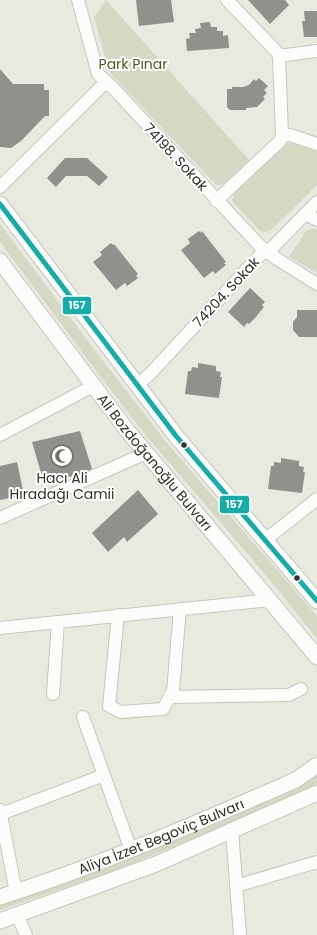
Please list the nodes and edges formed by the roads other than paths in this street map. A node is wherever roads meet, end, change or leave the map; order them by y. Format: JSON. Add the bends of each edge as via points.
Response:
{"nodes":[{"id":1,"x":78,"y":0,"type":"edge"},
{"id":2,"x":227,"y":0,"type":"edge"},
{"id":3,"x":317,"y":51,"type":"edge"},
{"id":4,"x":279,"y":56,"type":"junction"},
{"id":5,"x":106,"y":82,"type":"junction"},
{"id":6,"x":282,"y":135,"type":"junction"},
{"id":7,"x":317,"y":144,"type":"edge"},
{"id":8,"x":0,"y":187,"type":"edge"},
{"id":9,"x":216,"y":201,"type":"junction"},
{"id":10,"x":317,"y":202,"type":"edge"},
{"id":11,"x":0,"y":204,"type":"edge"},
{"id":12,"x":305,"y":214,"type":"junction"},
{"id":13,"x":317,"y":220,"type":"edge"},
{"id":14,"x":266,"y":252,"type":"junction"},
{"id":15,"x":0,"y":261,"type":"edge"},
{"id":16,"x":317,"y":284,"type":"edge"},
{"id":17,"x":137,"y":385,"type":"junction"},
{"id":18,"x":93,"y":386,"type":"junction"},
{"id":19,"x":0,"y":435,"type":"edge"},
{"id":20,"x":146,"y":453,"type":"junction"},
{"id":21,"x":317,"y":499,"type":"edge"},
{"id":22,"x":0,"y":518,"type":"edge"},
{"id":23,"x":265,"y":540,"type":"junction"},
{"id":24,"x":271,"y":600,"type":"junction"},
{"id":25,"x":317,"y":601,"type":"edge"},
{"id":26,"x":180,"y":609,"type":"junction"},
{"id":27,"x":118,"y":616,"type":"junction"},
{"id":28,"x":58,"y":622,"type":"junction"},
{"id":29,"x":0,"y":628,"type":"edge"},
{"id":30,"x":317,"y":657,"type":"edge"},
{"id":31,"x":301,"y":689,"type":"dead end"},
{"id":32,"x":53,"y":694,"type":"dead end"},
{"id":33,"x":169,"y":697,"type":"junction"},
{"id":34,"x":83,"y":717,"type":"dead end"},
{"id":35,"x":317,"y":765,"type":"edge"},
{"id":36,"x":104,"y":775,"type":"junction"},
{"id":37,"x":317,"y":793,"type":"edge"},
{"id":38,"x":0,"y":812,"type":"edge"},
{"id":39,"x":232,"y":830,"type":"junction"},
{"id":40,"x":131,"y":850,"type":"junction"},
{"id":41,"x":317,"y":862,"type":"edge"},
{"id":42,"x":236,"y":886,"type":"junction"},
{"id":43,"x":16,"y":892,"type":"junction"},
{"id":44,"x":0,"y":897,"type":"edge"},
{"id":45,"x":17,"y":915,"type":"junction"},
{"id":46,"x":0,"y":921,"type":"edge"},
{"id":47,"x":26,"y":935,"type":"edge"},
{"id":48,"x":240,"y":935,"type":"edge"}],
"edges":[{"from":1,"to":5,"type":"street","name":"74198. Sokak","via":[[98,74]]},
{"from":2,"to":4,"type":"street"},
{"from":3,"to":4,"type":"street"},
{"from":4,"to":6,"type":"street"},
{"from":5,"to":8,"type":"street"},
{"from":5,"to":9,"type":"street","name":"74198. Sokak"},
{"from":6,"to":7,"type":"street"},
{"from":6,"to":9,"type":"street","via":[[280,141]]},
{"from":9,"to":14,"type":"street","name":"74198. Sokak"},
{"from":10,"to":12,"type":"street","name":"74204. Sokak"},
{"from":11,"to":17,"type":"main road"},
{"from":12,"to":13,"type":"street"},
{"from":12,"to":14,"type":"street","name":"74204. Sokak"},
{"from":14,"to":16,"type":"street","name":"74198. Sokak"},
{"from":14,"to":17,"type":"street","name":"74204. Sokak","via":[[260,255]]},
{"from":15,"to":18,"type":"main road","name":"Ali Bozdoğanoğlu Bulvarı"},
{"from":17,"to":23,"type":"main road","via":[[176,436]]},
{"from":18,"to":19,"type":"street"},
{"from":18,"to":20,"type":"main road","name":"Ali Bozdoğanoğlu Bulvarı"},
{"from":20,"to":22,"type":"street"},
{"from":20,"to":24,"type":"main road","name":"Ali Bozdoğanoğlu Bulvarı"},
{"from":21,"to":23,"type":"street"},
{"from":23,"to":25,"type":"main road"},
{"from":24,"to":26,"type":"street"},
{"from":24,"to":30,"type":"main road","name":"Ali Bozdoğanoğlu Bulvarı"},
{"from":26,"to":27,"type":"street"},
{"from":26,"to":33,"type":"street","via":[[173,691]]},
{"from":27,"to":28,"type":"street"},
{"from":27,"to":33,"type":"street","via":[[109,706],[121,712],[163,709]]},
{"from":28,"to":29,"type":"street"},
{"from":28,"to":32,"type":"street"},
{"from":31,"to":33,"type":"street","via":[[289,695]]},
{"from":34,"to":36,"type":"street"},
{"from":35,"to":40,"type":"main road","name":"Aliya İzzet Begoviç Bulvarı","via":[[296,780]]},
{"from":36,"to":38,"type":"street"},
{"from":36,"to":40,"type":"street"},
{"from":37,"to":39,"type":"main road","name":"Aliya İzzet Begoviç Bulvarı"},
{"from":38,"to":43,"type":"street"},
{"from":39,"to":42,"type":"street"},
{"from":39,"to":45,"type":"main road","name":"Aliya İzzet Begoviç Bulvarı","via":[[156,864]]},
{"from":40,"to":43,"type":"main road","name":"Aliya İzzet Begoviç Bulvarı"},
{"from":41,"to":42,"type":"street"},
{"from":42,"to":48,"type":"street"},
{"from":43,"to":44,"type":"main road","name":"Aliya İzzet Begoviç Bulvarı"},
{"from":45,"to":46,"type":"main road","name":"Aliya İzzet Begoviç Bulvarı"},
{"from":45,"to":47,"type":"street"}]}
